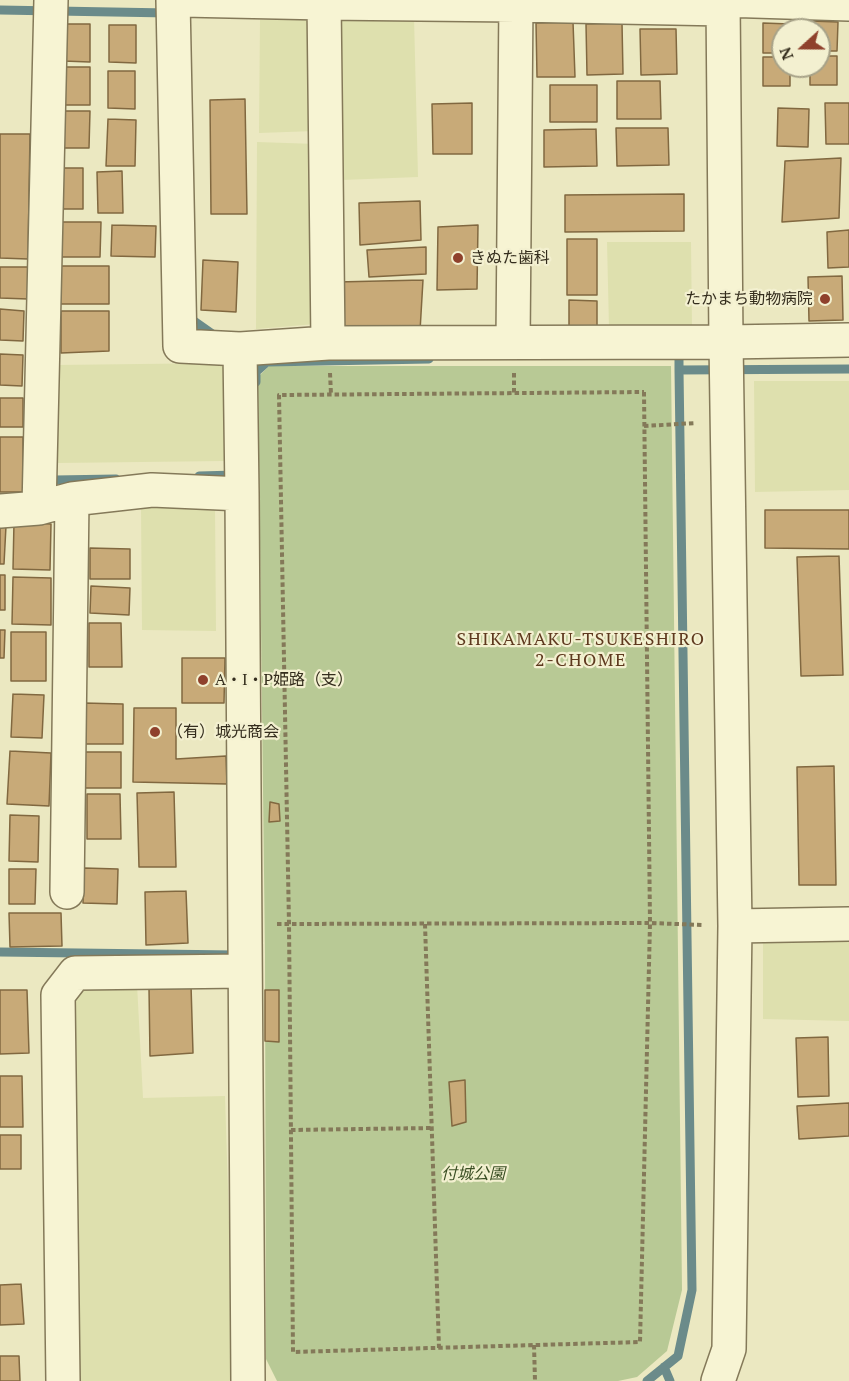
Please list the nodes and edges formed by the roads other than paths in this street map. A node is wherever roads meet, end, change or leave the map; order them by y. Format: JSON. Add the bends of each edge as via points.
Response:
{"nodes":[{"id":1,"x":51,"y":0,"type":"edge"},
{"id":2,"x":173,"y":0,"type":"edge"},
{"id":3,"x":183,"y":0,"type":"edge"},
{"id":4,"x":324,"y":2,"type":"edge"},
{"id":5,"x":516,"y":2,"type":"edge"},
{"id":6,"x":723,"y":3,"type":"edge"},
{"id":7,"x":849,"y":4,"type":"edge"},
{"id":8,"x":849,"y":340,"type":"edge"},
{"id":9,"x":513,"y":342,"type":"junction"},
{"id":10,"x":726,"y":342,"type":"junction"},
{"id":11,"x":328,"y":343,"type":"junction"},
{"id":12,"x":240,"y":349,"type":"junction"},
{"id":13,"x":242,"y":494,"type":"junction"},
{"id":14,"x":72,"y":499,"type":"junction"},
{"id":15,"x":39,"y":508,"type":"junction"},
{"id":16,"x":0,"y":511,"type":"edge"},
{"id":17,"x":67,"y":892,"type":"dead end"},
{"id":18,"x":849,"y":924,"type":"edge"},
{"id":19,"x":735,"y":926,"type":"junction"},
{"id":20,"x":245,"y":971,"type":"junction"},
{"id":21,"x":63,"y":1381,"type":"edge"},
{"id":22,"x":248,"y":1381,"type":"edge"},
{"id":23,"x":718,"y":1381,"type":"edge"}],
"edges":[{"from":1,"to":15,"type":"street"},
{"from":2,"to":12,"type":"street","via":[[180,346]]},
{"from":3,"to":4,"type":"street"},
{"from":4,"to":5,"type":"street"},
{"from":4,"to":11,"type":"street"},
{"from":5,"to":6,"type":"street"},
{"from":5,"to":9,"type":"street"},
{"from":6,"to":7,"type":"street"},
{"from":6,"to":10,"type":"street"},
{"from":8,"to":10,"type":"street"},
{"from":9,"to":10,"type":"street"},
{"from":9,"to":11,"type":"street"},
{"from":10,"to":19,"type":"street"},
{"from":11,"to":12,"type":"street"},
{"from":12,"to":13,"type":"street"},
{"from":13,"to":14,"type":"street","via":[[152,490]]},
{"from":13,"to":20,"type":"street"},
{"from":14,"to":15,"type":"street"},
{"from":14,"to":17,"type":"street"},
{"from":15,"to":16,"type":"street"},
{"from":18,"to":19,"type":"street"},
{"from":19,"to":23,"type":"street","via":[[729,1349]]},
{"from":20,"to":21,"type":"street","via":[[75,973],[58,995]]},
{"from":20,"to":22,"type":"street"}]}
